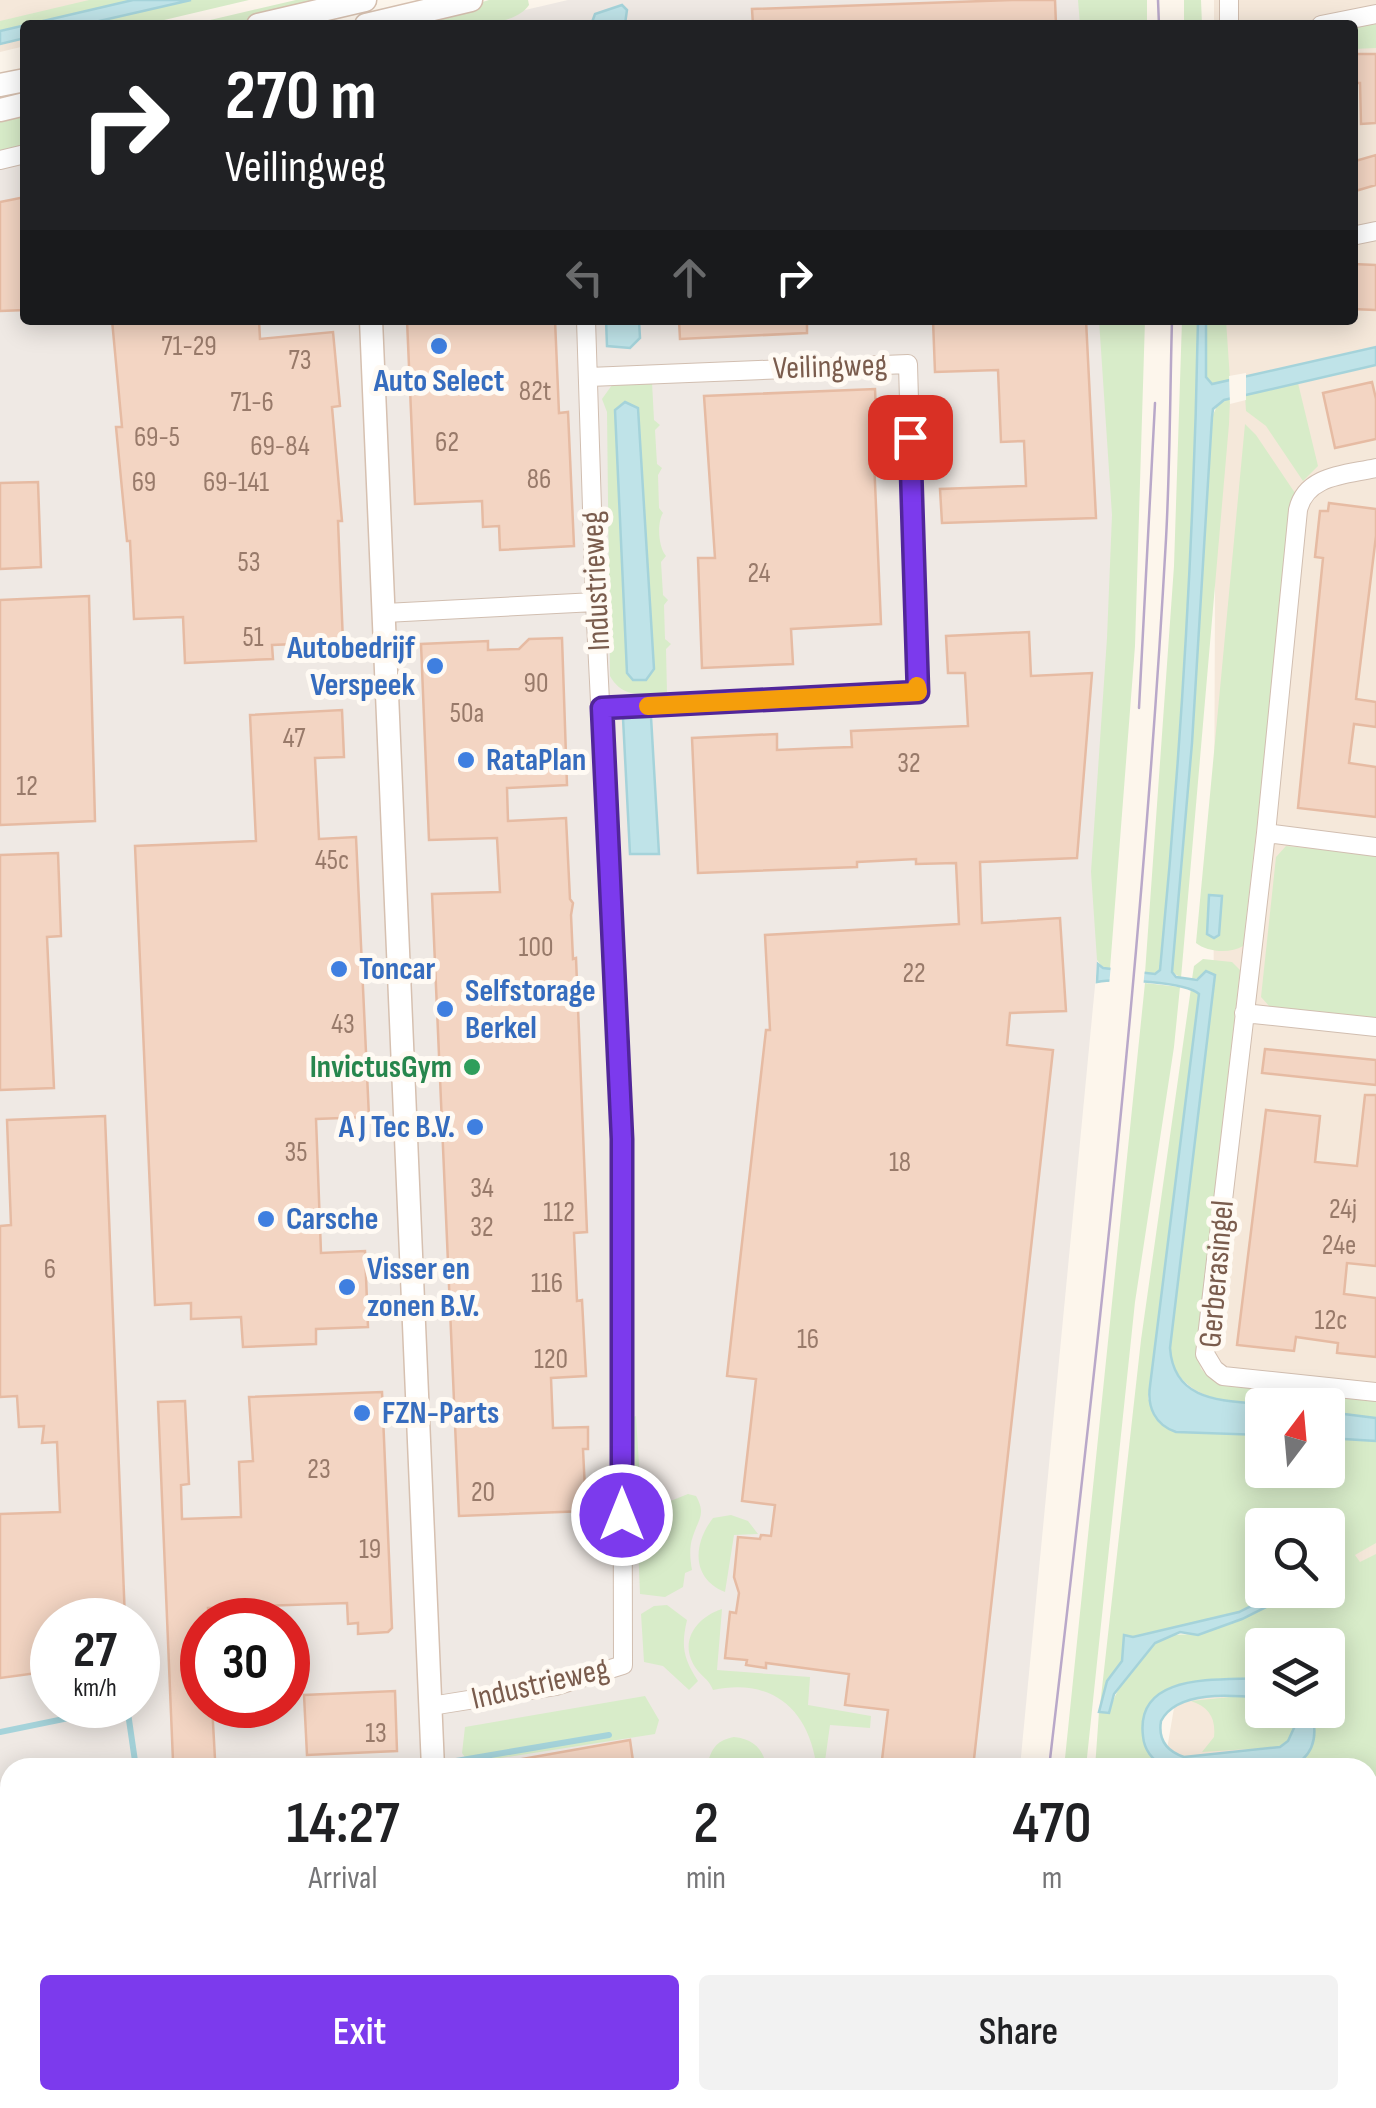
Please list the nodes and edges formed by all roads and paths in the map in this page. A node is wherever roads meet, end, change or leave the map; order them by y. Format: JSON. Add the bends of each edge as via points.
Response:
{"nodes":[{"id":1,"x":471,"y":0,"type":"edge"},
{"id":2,"x":354,"y":10,"type":"edge"},
{"id":3,"x":1376,"y":14,"type":"edge"},
{"id":4,"x":290,"y":20,"type":"edge"},
{"id":5,"x":387,"y":20,"type":"edge"},
{"id":6,"x":1346,"y":20,"type":"edge"},
{"id":7,"x":371,"y":325,"type":"edge"},
{"id":8,"x":586,"y":325,"type":"edge"},
{"id":9,"x":589,"y":377,"type":"junction"},
{"id":10,"x":1376,"y":468,"type":"edge"},
{"id":11,"x":595,"y":602,"type":"junction"},
{"id":12,"x":385,"y":613,"type":"junction"},
{"id":13,"x":602,"y":708,"type":"junction"},
{"id":14,"x":1266,"y":833,"type":"junction"},
{"id":15,"x":1376,"y":846,"type":"edge"},
{"id":16,"x":1244,"y":1013,"type":"junction"},
{"id":17,"x":1376,"y":1027,"type":"edge"},
{"id":18,"x":1376,"y":1392,"type":"edge"},
{"id":19,"x":431,"y":1706,"type":"junction"},
{"id":20,"x":433,"y":1758,"type":"edge"}],
"edges":[{"from":1,"to":5,"type":"street"},
{"from":2,"to":4,"type":"street"},
{"from":3,"to":6,"type":"street"},
{"from":7,"to":12,"type":"street","name":"Industrieweg"},
{"from":8,"to":9,"type":"street","name":"Industrieweg"},
{"from":9,"to":11,"type":"street","name":"Industrieweg"},
{"from":9,"to":13,"type":"street","name":"Veilingweg","via":[[908,364],[918,692]]},
{"from":10,"to":14,"type":"street","name":"Gerberasingel","via":[[1313,483],[1301,498]]},
{"from":11,"to":12,"type":"street"},
{"from":11,"to":13,"type":"street","name":"Industrieweg"},
{"from":12,"to":19,"type":"street","name":"Industrieweg"},
{"from":13,"to":19,"type":"street","name":"Industrieweg","via":[[622,1139],[623,1665],[556,1686]]},
{"from":14,"to":15,"type":"street"},
{"from":14,"to":16,"type":"street","name":"Gerberasingel"},
{"from":16,"to":17,"type":"street"},
{"from":16,"to":18,"type":"street","name":"Gerberasingel","via":[[1205,1354],[1223,1376]]},
{"from":19,"to":20,"type":"street","name":"Industrieweg"}]}
